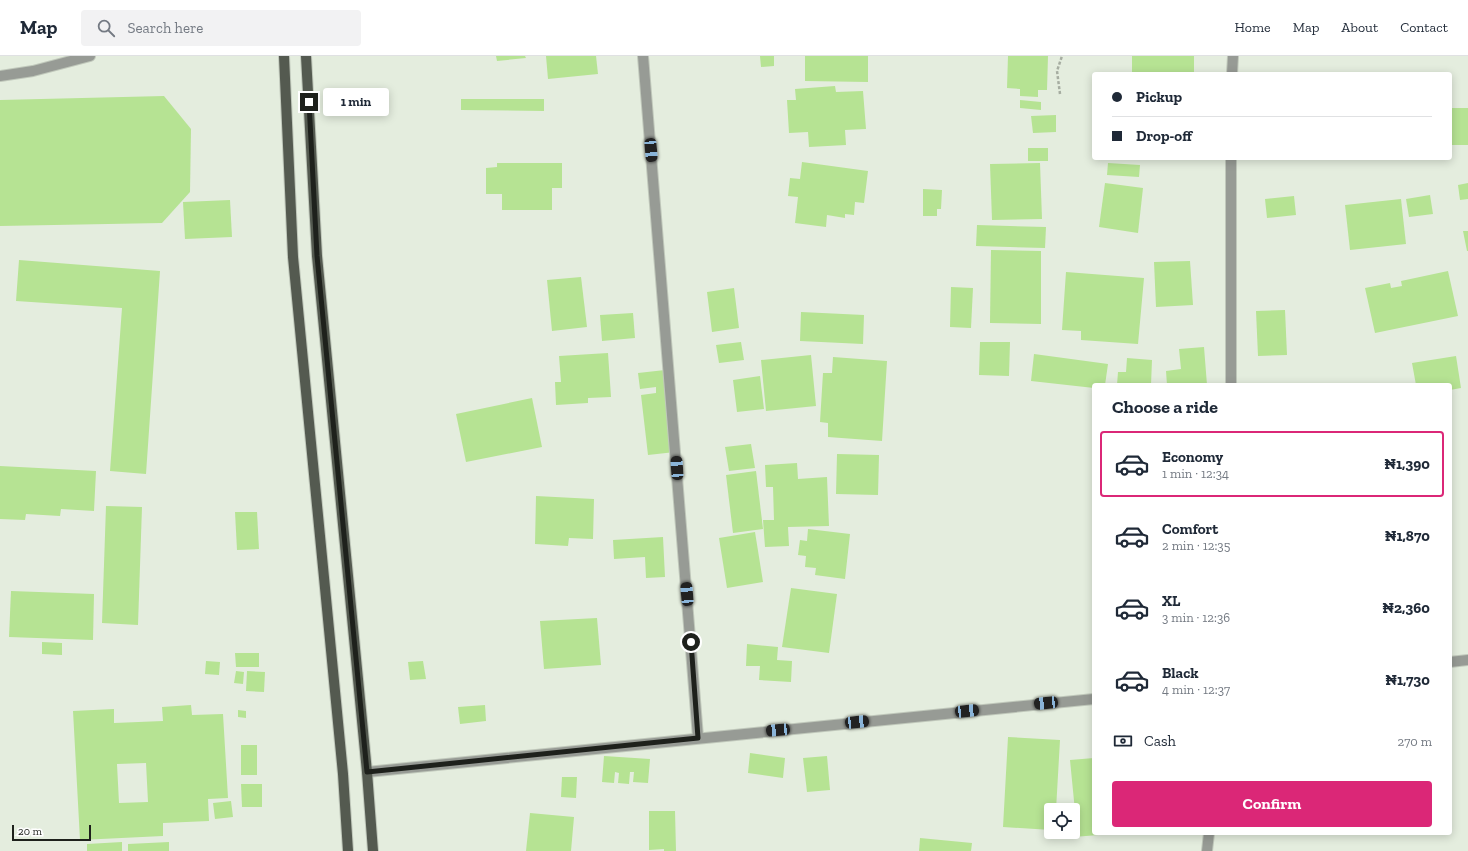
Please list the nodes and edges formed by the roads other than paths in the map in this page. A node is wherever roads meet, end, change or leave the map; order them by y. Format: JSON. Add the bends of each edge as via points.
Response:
{"nodes":[{"id":1,"x":90,"y":56,"type":"edge"},
{"id":2,"x":284,"y":56,"type":"edge"},
{"id":3,"x":306,"y":56,"type":"edge"},
{"id":4,"x":644,"y":56,"type":"edge"},
{"id":5,"x":1233,"y":56,"type":"edge"},
{"id":6,"x":1232,"y":72,"type":"edge"},
{"id":7,"x":0,"y":76,"type":"edge"},
{"id":8,"x":1231,"y":160,"type":"edge"},
{"id":9,"x":1231,"y":383,"type":"edge"},
{"id":10,"x":1468,"y":660,"type":"edge"},
{"id":11,"x":1452,"y":662,"type":"edge"},
{"id":12,"x":1092,"y":698,"type":"edge"},
{"id":13,"x":698,"y":738,"type":"junction"},
{"id":14,"x":367,"y":772,"type":"junction"},
{"id":15,"x":1210,"y":835,"type":"edge"},
{"id":16,"x":348,"y":851,"type":"edge"},
{"id":17,"x":373,"y":851,"type":"edge"},
{"id":18,"x":1207,"y":851,"type":"edge"}],
"edges":[{"from":1,"to":7,"type":"street","via":[[33,71]]},
{"from":2,"to":16,"type":"main road","via":[[293,257],[343,774]]},
{"from":3,"to":14,"type":"main road","via":[[317,256]]},
{"from":4,"to":13,"type":"street"},
{"from":5,"to":6,"type":"street"},
{"from":8,"to":9,"type":"street"},
{"from":10,"to":11,"type":"street"},
{"from":12,"to":13,"type":"street"},
{"from":13,"to":14,"type":"street"},
{"from":14,"to":17,"type":"main road"},
{"from":15,"to":18,"type":"street"}]}
